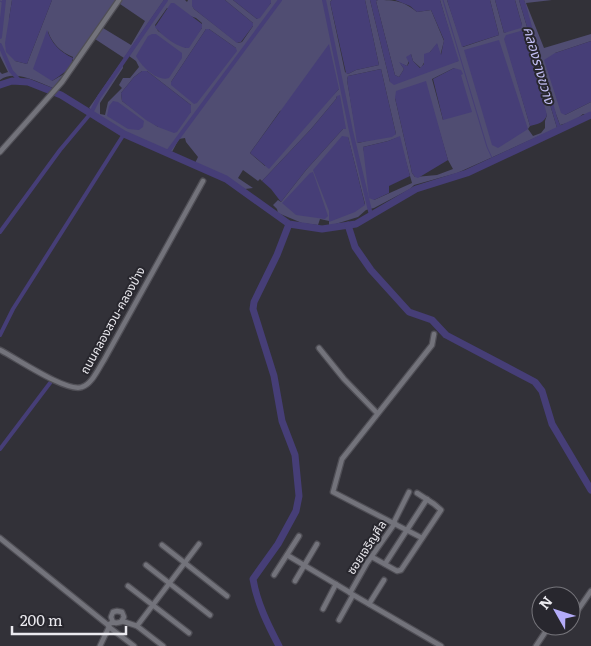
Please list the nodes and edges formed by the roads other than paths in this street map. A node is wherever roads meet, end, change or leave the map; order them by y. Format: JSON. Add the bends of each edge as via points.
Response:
{"nodes":[{"id":1,"x":119,"y":0,"type":"edge"},
{"id":2,"x":0,"y":152,"type":"edge"},
{"id":3,"x":203,"y":181,"type":"dead end"},
{"id":4,"x":434,"y":334,"type":"dead end"},
{"id":5,"x":319,"y":348,"type":"dead end"},
{"id":6,"x":0,"y":350,"type":"edge"},
{"id":7,"x":378,"y":413,"type":"junction"},
{"id":8,"x":409,"y":492,"type":"dead end"},
{"id":9,"x":416,"y":493,"type":"dead end"},
{"id":10,"x":427,"y":499,"type":"junction"},
{"id":11,"x":394,"y":522,"type":"junction"},
{"id":12,"x":407,"y":529,"type":"junction"},
{"id":13,"x":299,"y":536,"type":"dead end"},
{"id":14,"x":0,"y":538,"type":"edge"},
{"id":15,"x":422,"y":538,"type":"junction"},
{"id":16,"x":199,"y":544,"type":"dead end"},
{"id":17,"x":317,"y":544,"type":"dead end"},
{"id":18,"x":162,"y":546,"type":"dead end"},
{"id":19,"x":287,"y":555,"type":"junction"},
{"id":20,"x":372,"y":557,"type":"junction"},
{"id":21,"x":185,"y":563,"type":"junction"},
{"id":22,"x":385,"y":564,"type":"junction"},
{"id":23,"x":146,"y":566,"type":"dead end"},
{"id":24,"x":304,"y":566,"type":"junction"},
{"id":25,"x":274,"y":575,"type":"dead end"},
{"id":26,"x":384,"y":580,"type":"dead end"},
{"id":27,"x":295,"y":581,"type":"dead end"},
{"id":28,"x":170,"y":584,"type":"junction"},
{"id":29,"x":336,"y":584,"type":"junction"},
{"id":30,"x":128,"y":586,"type":"dead end"},
{"id":31,"x":591,"y":591,"type":"edge"},
{"id":32,"x":351,"y":594,"type":"junction"},
{"id":33,"x":227,"y":596,"type":"dead end"},
{"id":34,"x":368,"y":604,"type":"junction"},
{"id":35,"x":154,"y":605,"type":"junction"},
{"id":36,"x":581,"y":606,"type":"edge"},
{"id":37,"x":323,"y":610,"type":"dead end"},
{"id":38,"x":210,"y":615,"type":"dead end"},
{"id":39,"x":339,"y":620,"type":"dead end"},
{"id":40,"x":122,"y":621,"type":"junction"},
{"id":41,"x":113,"y":622,"type":"junction"},
{"id":42,"x":109,"y":626,"type":"junction"},
{"id":43,"x":137,"y":626,"type":"junction"},
{"id":44,"x":189,"y":633,"type":"dead end"},
{"id":45,"x":100,"y":646,"type":"edge"},
{"id":46,"x":134,"y":646,"type":"edge"},
{"id":47,"x":163,"y":646,"type":"edge"},
{"id":48,"x":441,"y":646,"type":"edge"}],
"edges":[{"from":1,"to":2,"type":"street","via":[[62,82]]},
{"from":3,"to":6,"type":"street","name":"ถนนคลองสวน-คลองป่าง","via":[[104,360],[84,387],[73,388],[57,382]]},
{"from":4,"to":7,"type":"street","name":"ซอยเจริญศีล","via":[[432,345]]},
{"from":5,"to":7,"type":"street"},
{"from":7,"to":11,"type":"street","name":"ซอยเจริญศีล","via":[[342,459],[333,492]]},
{"from":8,"to":11,"type":"street"},
{"from":9,"to":10,"type":"street"},
{"from":10,"to":12,"type":"street"},
{"from":10,"to":15,"type":"street","via":[[440,510]]},
{"from":11,"to":12,"type":"street"},
{"from":11,"to":20,"type":"street","name":"ซอยเจริญศีล"},
{"from":12,"to":15,"type":"street"},
{"from":12,"to":22,"type":"street"},
{"from":13,"to":19,"type":"street"},
{"from":14,"to":42,"type":"street"},
{"from":15,"to":22,"type":"street","via":[[400,571]]},
{"from":16,"to":21,"type":"street"},
{"from":17,"to":24,"type":"street"},
{"from":18,"to":21,"type":"street"},
{"from":19,"to":24,"type":"street","name":"ซอยเจริญศีล"},
{"from":19,"to":25,"type":"street"},
{"from":20,"to":22,"type":"street"},
{"from":20,"to":32,"type":"street","name":"ซอยเจริญศีล"},
{"from":21,"to":28,"type":"street"},
{"from":21,"to":33,"type":"street"},
{"from":23,"to":28,"type":"street"},
{"from":24,"to":27,"type":"street"},
{"from":24,"to":29,"type":"street","name":"ซอยเจริญศีล"},
{"from":26,"to":34,"type":"street"},
{"from":28,"to":35,"type":"street"},
{"from":28,"to":38,"type":"street"},
{"from":29,"to":32,"type":"street","name":"ซอยเจริญศีล"},
{"from":29,"to":37,"type":"street"},
{"from":30,"to":35,"type":"street"},
{"from":31,"to":36,"type":"street"},
{"from":32,"to":34,"type":"street","name":"ซอยเจริญศีล"},
{"from":32,"to":39,"type":"street"},
{"from":34,"to":48,"type":"street","name":"ซอยเจริญศีล"},
{"from":35,"to":43,"type":"street"},
{"from":35,"to":44,"type":"street"},
{"from":40,"to":41,"type":"street"},
{"from":40,"to":41,"type":"street","via":[[122,613],[117,610],[111,614]]},
{"from":40,"to":43,"type":"street"},
{"from":41,"to":42,"type":"street"},
{"from":42,"to":45,"type":"street"},
{"from":42,"to":46,"type":"street"},
{"from":43,"to":47,"type":"street"}]}
